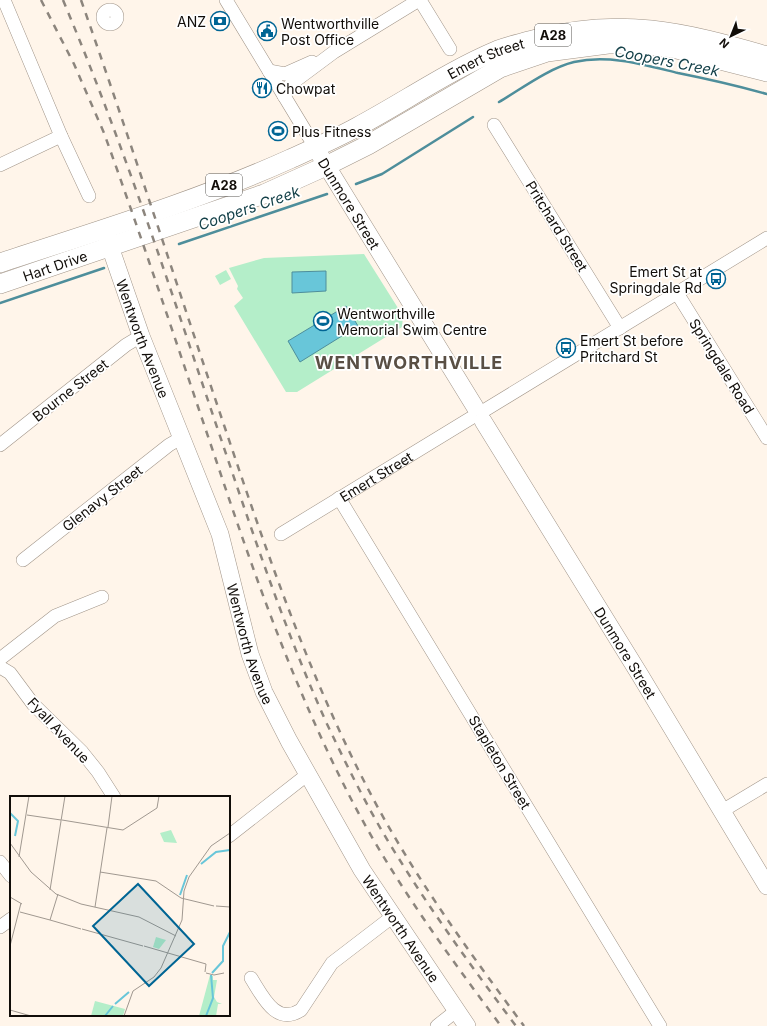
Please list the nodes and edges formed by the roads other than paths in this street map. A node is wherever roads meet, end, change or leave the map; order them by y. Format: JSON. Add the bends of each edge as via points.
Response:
{"nodes":[{"id":1,"x":4,"y":0,"type":"edge"},
{"id":2,"x":226,"y":0,"type":"edge"},
{"id":3,"x":420,"y":0,"type":"edge"},
{"id":4,"x":450,"y":49,"type":"dead end"},
{"id":5,"x":334,"y":52,"type":"junction"},
{"id":6,"x":767,"y":56,"type":"edge"},
{"id":7,"x":269,"y":70,"type":"junction"},
{"id":8,"x":767,"y":72,"type":"edge"},
{"id":9,"x":284,"y":96,"type":"junction"},
{"id":10,"x":494,"y":125,"type":"dead end"},
{"id":11,"x":61,"y":136,"type":"junction"},
{"id":12,"x":316,"y":147,"type":"junction"},
{"id":13,"x":0,"y":165,"type":"edge"},
{"id":14,"x":326,"y":166,"type":"junction"},
{"id":15,"x":89,"y":196,"type":"dead end"},
{"id":16,"x":103,"y":229,"type":"junction"},
{"id":17,"x":767,"y":238,"type":"edge"},
{"id":18,"x":110,"y":247,"type":"junction"},
{"id":19,"x":0,"y":263,"type":"edge"},
{"id":20,"x":0,"y":284,"type":"edge"},
{"id":21,"x":678,"y":293,"type":"junction"},
{"id":22,"x":620,"y":328,"type":"junction"},
{"id":23,"x":141,"y":336,"type":"junction"},
{"id":24,"x":479,"y":414,"type":"junction"},
{"id":25,"x":181,"y":438,"type":"junction"},
{"id":26,"x":767,"y":438,"type":"edge"},
{"id":27,"x":0,"y":444,"type":"edge"},
{"id":28,"x":339,"y":498,"type":"junction"},
{"id":29,"x":281,"y":534,"type":"dead end"},
{"id":30,"x":23,"y":560,"type":"dead end"},
{"id":31,"x":102,"y":596,"type":"dead end"},
{"id":32,"x":0,"y":659,"type":"edge"},
{"id":33,"x":0,"y":667,"type":"edge"},
{"id":34,"x":308,"y":774,"type":"junction"},
{"id":35,"x":767,"y":784,"type":"edge"},
{"id":36,"x":113,"y":796,"type":"edge"},
{"id":37,"x":722,"y":811,"type":"junction"},
{"id":38,"x":230,"y":835,"type":"edge"},
{"id":39,"x":0,"y":862,"type":"edge"},
{"id":40,"x":10,"y":875,"type":"edge"},
{"id":41,"x":767,"y":886,"type":"edge"},
{"id":42,"x":392,"y":917,"type":"junction"},
{"id":43,"x":10,"y":920,"type":"edge"},
{"id":44,"x":0,"y":927,"type":"edge"},
{"id":45,"x":251,"y":978,"type":"dead end"},
{"id":46,"x":456,"y":1012,"type":"junction"},
{"id":47,"x":438,"y":1026,"type":"edge"},
{"id":48,"x":466,"y":1026,"type":"edge"},
{"id":49,"x":660,"y":1026,"type":"edge"}],
"edges":[{"from":1,"to":11,"type":"street"},
{"from":2,"to":7,"type":"street","name":"Dunmore Street"},
{"from":3,"to":4,"type":"street"},
{"from":3,"to":5,"type":"street"},
{"from":5,"to":7,"type":"street","via":[[285,74]]},
{"from":5,"to":9,"type":"street","via":[[291,84]]},
{"from":6,"to":12,"type":"highway","name":"Emert Street","number":"A28","via":[[676,33],[611,28],[574,30],[500,49],[461,67],[357,127]]},
{"from":7,"to":9,"type":"street","name":"Dunmore Street"},
{"from":8,"to":14,"type":"highway","name":"Emert Street","number":"A28","via":[[673,48],[642,44],[608,44],[547,52],[500,68],[368,145]]},
{"from":9,"to":12,"type":"street","name":"Dunmore Street"},
{"from":10,"to":22,"type":"street","name":"Pritchard Street"},
{"from":11,"to":13,"type":"street"},
{"from":11,"to":15,"type":"street"},
{"from":12,"to":14,"type":"main road","name":"Dunmore Street"},
{"from":12,"to":16,"type":"highway","number":"A28","via":[[169,206]]},
{"from":14,"to":18,"type":"highway","number":"A28","via":[[264,194]]},
{"from":14,"to":24,"type":"main road","name":"Dunmore Street"},
{"from":16,"to":18,"type":"main road","name":"Wentworth Avenue"},
{"from":16,"to":19,"type":"highway","name":"Hart Drive","number":"A28"},
{"from":17,"to":21,"type":"street","name":"Emert Street"},
{"from":18,"to":20,"type":"highway","name":"Hart Drive","number":"A28"},
{"from":18,"to":23,"type":"main road","name":"Wentworth Avenue"},
{"from":21,"to":22,"type":"street","name":"Emert Street"},
{"from":21,"to":26,"type":"street","name":"Springdale Road"},
{"from":22,"to":24,"type":"street","name":"Emert Street"},
{"from":23,"to":25,"type":"main road","name":"Wentworth Avenue"},
{"from":23,"to":27,"type":"street","name":"Bourne Street"},
{"from":24,"to":28,"type":"street","name":"Emert Street"},
{"from":24,"to":37,"type":"main road","name":"Dunmore Street"},
{"from":25,"to":30,"type":"street","name":"Glenavy Street"},
{"from":25,"to":34,"type":"main road","name":"Wentworth Avenue","via":[[220,534],[250,654],[259,679],[275,715]]},
{"from":28,"to":29,"type":"street","name":"Emert Street"},
{"from":28,"to":49,"type":"street","name":"Stapleton Street"},
{"from":31,"to":32,"type":"street","via":[[55,616]]},
{"from":33,"to":36,"type":"street","name":"Fyall Avenue","via":[[10,673],[33,704],[82,752]]},
{"from":34,"to":38,"type":"street"},
{"from":34,"to":42,"type":"main road","name":"Wentworth Avenue","via":[[362,870]]},
{"from":35,"to":37,"type":"street"},
{"from":37,"to":41,"type":"main road","name":"Dunmore Street"},
{"from":39,"to":40,"type":"street"},
{"from":42,"to":45,"type":"street","via":[[332,963],[295,1016],[287,1019],[274,1014]]},
{"from":42,"to":46,"type":"main road","name":"Wentworth Avenue"},
{"from":43,"to":44,"type":"street"},
{"from":46,"to":47,"type":"street"},
{"from":46,"to":48,"type":"main road","name":"Wentworth Avenue"}]}
